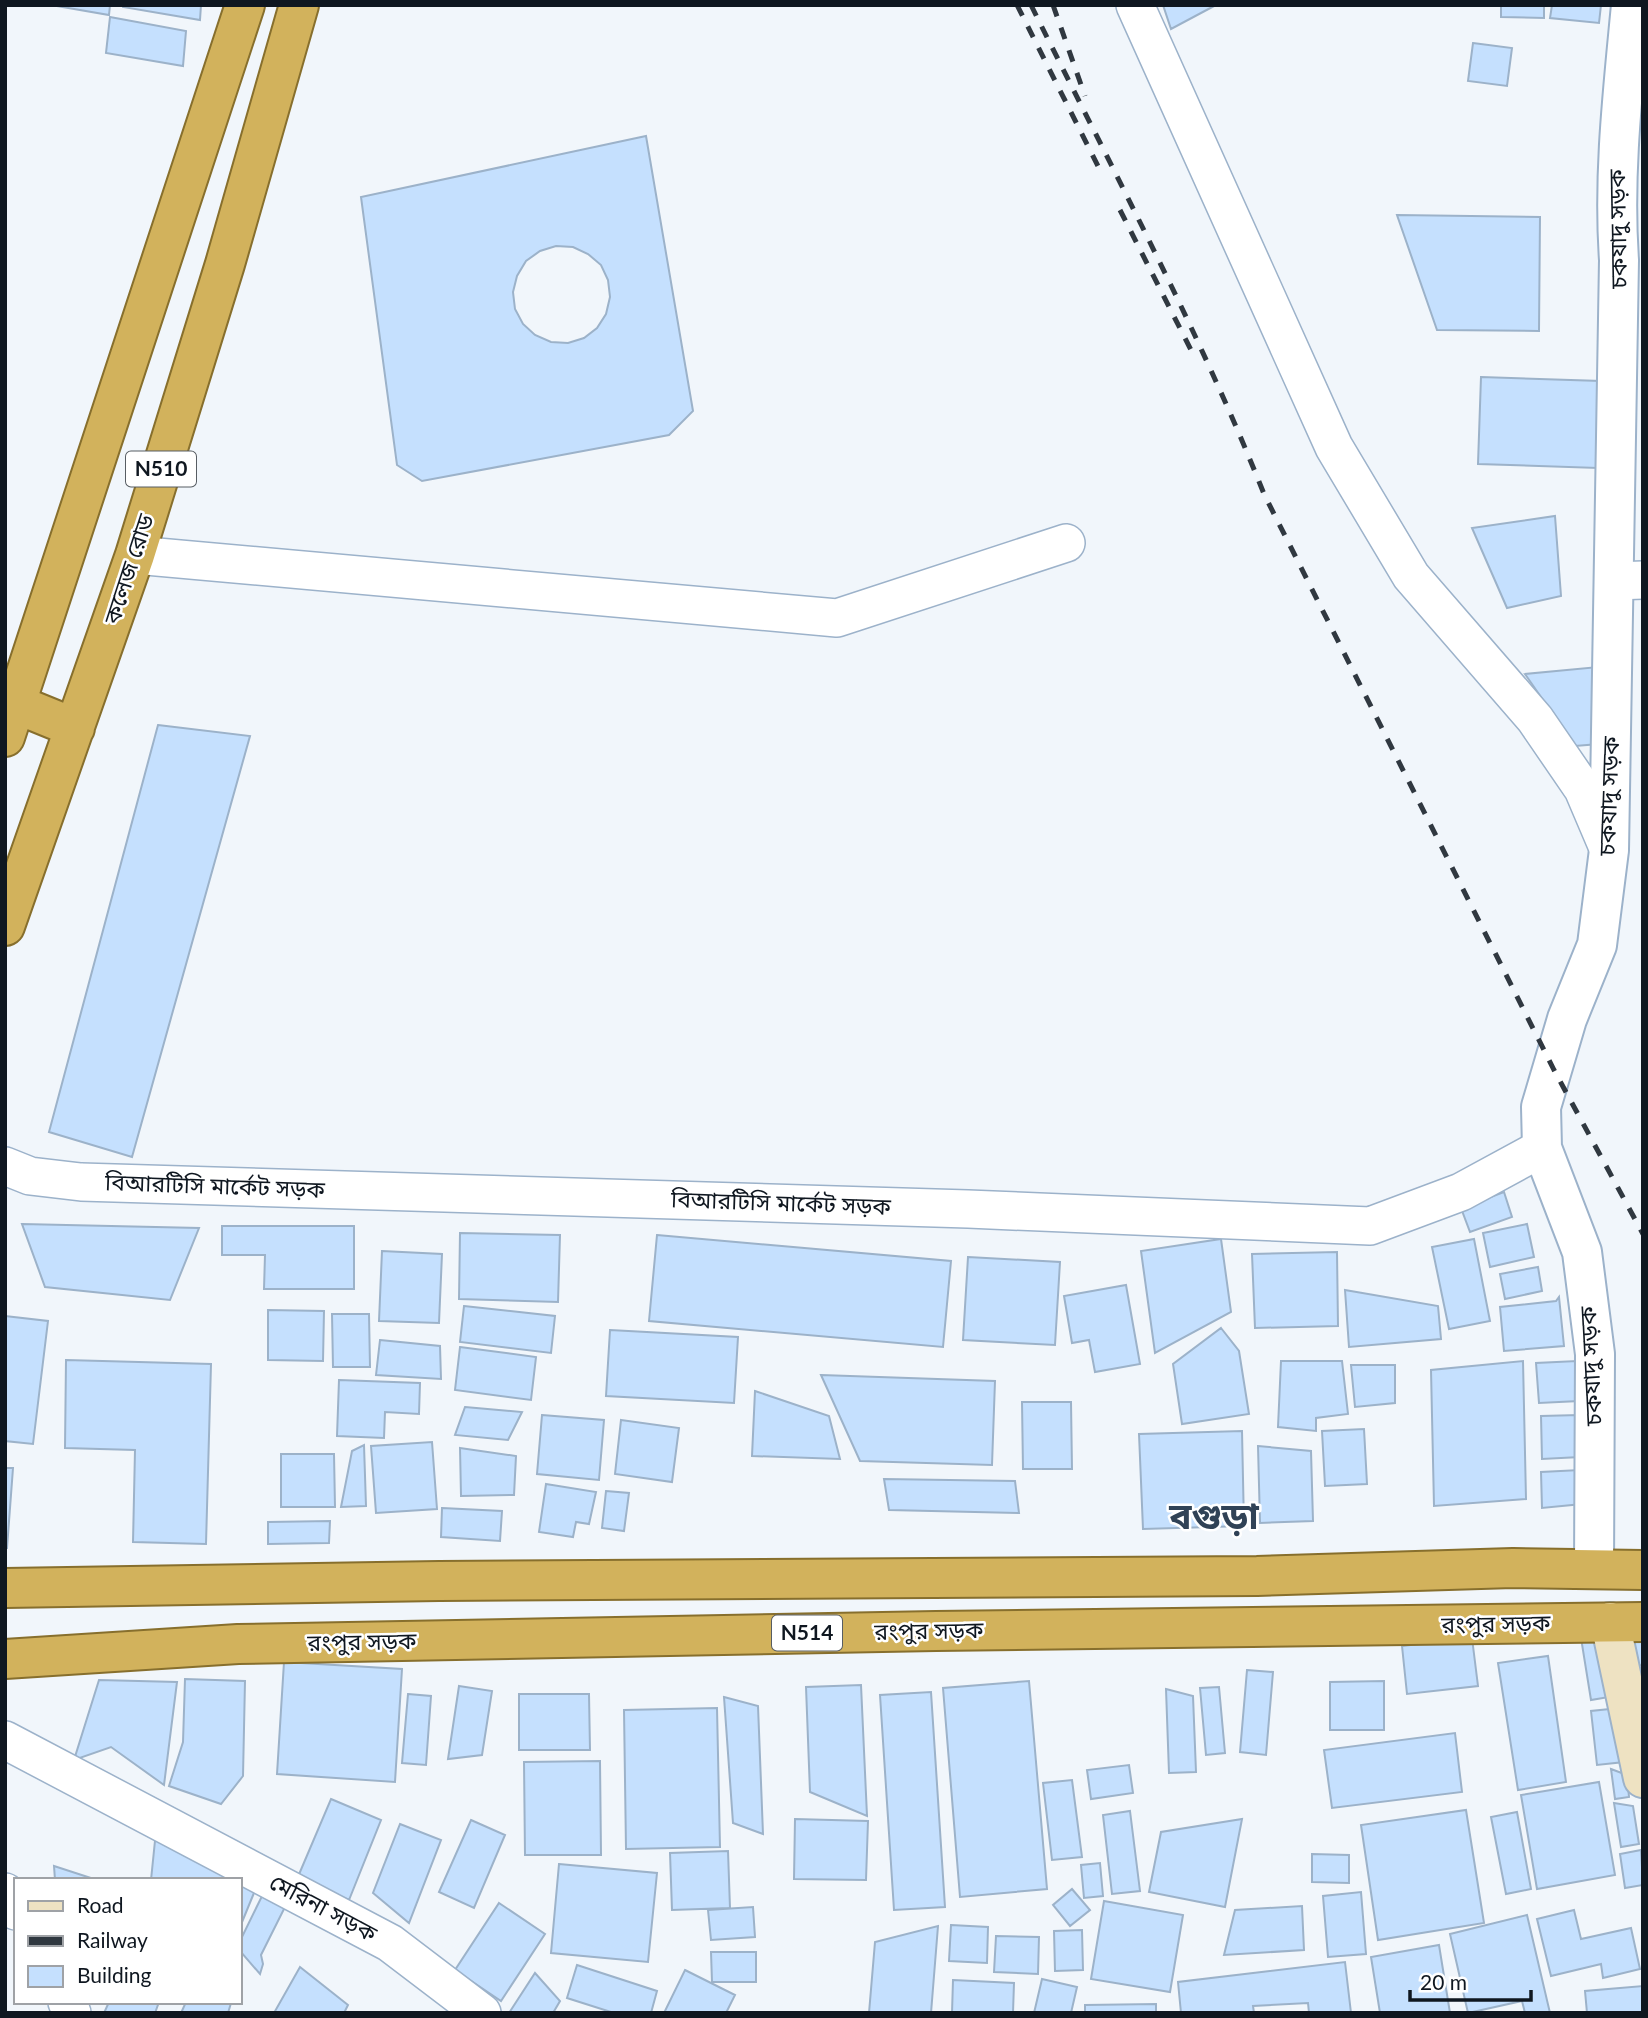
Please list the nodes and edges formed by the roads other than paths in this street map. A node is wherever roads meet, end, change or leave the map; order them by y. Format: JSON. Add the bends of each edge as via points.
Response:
{"nodes":[{"id":1,"x":246,"y":5,"type":"edge"},
{"id":2,"x":299,"y":5,"type":"edge"},
{"id":3,"x":1135,"y":5,"type":"edge"},
{"id":4,"x":1631,"y":5,"type":"edge"},
{"id":5,"x":1066,"y":543,"type":"dead end"},
{"id":6,"x":135,"y":555,"type":"junction"},
{"id":7,"x":1628,"y":580,"type":"edge"},
{"id":8,"x":11,"y":720,"type":"edge"},
{"id":9,"x":75,"y":727,"type":"junction"},
{"id":10,"x":1609,"y":850,"type":"junction"},
{"id":11,"x":5,"y":926,"type":"edge"},
{"id":12,"x":1542,"y":1148,"type":"junction"},
{"id":13,"x":5,"y":1166,"type":"edge"},
{"id":14,"x":1594,"y":1569,"type":"junction"},
{"id":15,"x":1643,"y":1570,"type":"edge"},
{"id":16,"x":5,"y":1588,"type":"edge"},
{"id":17,"x":1626,"y":1622,"type":"edge"},
{"id":18,"x":5,"y":1659,"type":"edge"},
{"id":19,"x":5,"y":1740,"type":"edge"},
{"id":20,"x":1643,"y":1778,"type":"edge"},
{"id":21,"x":5,"y":1892,"type":"edge"},
{"id":22,"x":14,"y":1908,"type":"edge"},
{"id":23,"x":482,"y":2013,"type":"edge"}],
"edges":[{"from":1,"to":8,"type":"highway","number":"N510"},
{"from":2,"to":6,"type":"highway","name":"কলেজ রোড","number":"N510"},
{"from":3,"to":10,"type":"street","via":[[1334,447],[1411,576],[1542,729],[1583,789]]},
{"from":4,"to":7,"type":"street","name":"চকযাদু সড়ক","via":[[1617,165]]},
{"from":5,"to":6,"type":"street","via":[[838,618]]},
{"from":6,"to":9,"type":"highway","name":"কলেজ রোড","number":"N510"},
{"from":7,"to":10,"type":"street","name":"চকযাদু সড়ক"},
{"from":8,"to":9,"type":"highway"},
{"from":9,"to":11,"type":"highway","name":"কলেজ রোড","number":"N510"},
{"from":10,"to":12,"type":"street","name":"চকযাদু সড়ক","via":[[1597,945],[1567,1019],[1541,1107]]},
{"from":12,"to":13,"type":"street","name":"বিআরটিসি মার্কেট সড়ক","via":[[1461,1192],[1370,1226],[81,1182],[30,1175]]},
{"from":12,"to":14,"type":"street","name":"চকযাদু সড়ক","via":[[1582,1252],[1595,1354]]},
{"from":14,"to":15,"type":"highway"},
{"from":14,"to":16,"type":"highway"},
{"from":17,"to":18,"type":"highway","name":"রংপুর সড়ক","number":"N514","via":[[252,1644]]},
{"from":17,"to":20,"type":"main road"},
{"from":19,"to":23,"type":"street","name":"মেরিনা সড়ক","via":[[390,1943]]},
{"from":21,"to":22,"type":"street"}]}
